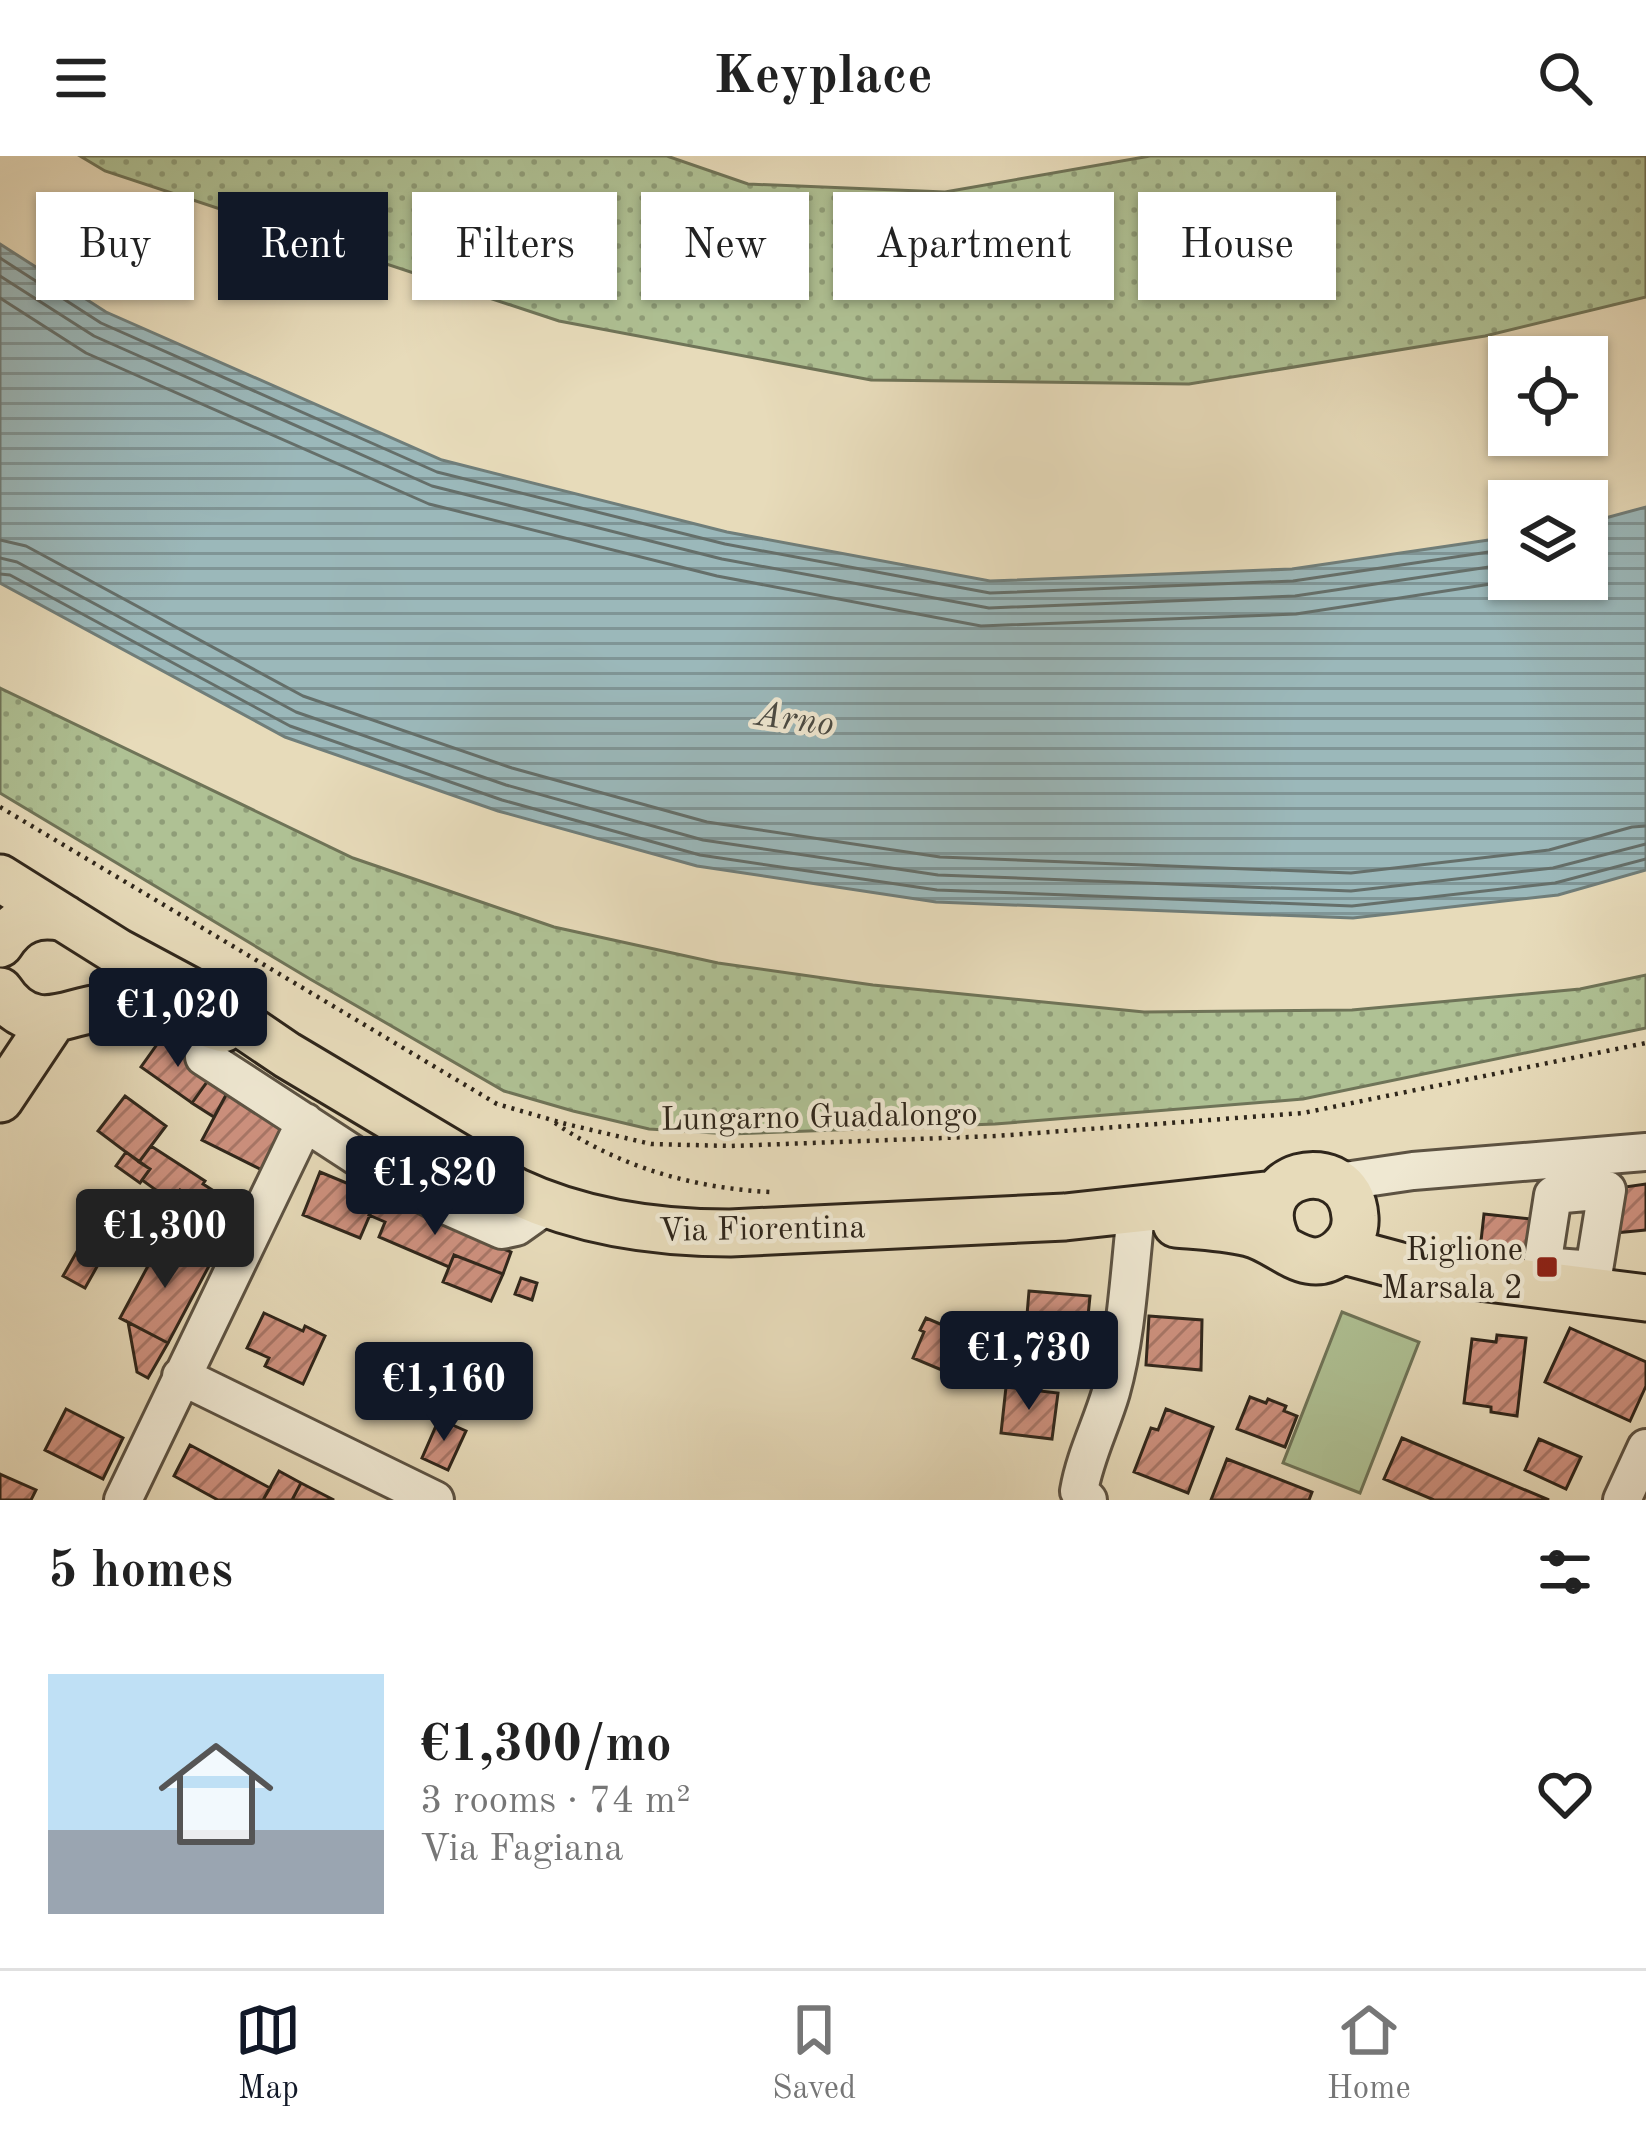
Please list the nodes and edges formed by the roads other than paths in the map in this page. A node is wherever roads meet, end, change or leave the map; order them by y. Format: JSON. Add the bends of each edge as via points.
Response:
{"nodes":[{"id":1,"x":0,"y":878,"type":"edge"},
{"id":2,"x":71,"y":923,"type":"junction"},
{"id":3,"x":0,"y":944,"type":"edge"},
{"id":4,"x":0,"y":991,"type":"edge"},
{"id":5,"x":63,"y":1015,"type":"junction"},
{"id":6,"x":287,"y":1055,"type":"junction"},
{"id":7,"x":205,"y":1057,"type":"dead end"},
{"id":8,"x":0,"y":1100,"type":"edge"},
{"id":9,"x":305,"y":1122,"type":"junction"},
{"id":10,"x":1646,"y":1153,"type":"edge"},
{"id":11,"x":1588,"y":1175,"type":"junction"},
{"id":12,"x":1338,"y":1182,"type":"junction"},
{"id":13,"x":1275,"y":1194,"type":"junction"},
{"id":14,"x":547,"y":1205,"type":"junction"},
{"id":15,"x":1065,"y":1216,"type":"junction"},
{"id":16,"x":1136,"y":1223,"type":"junction"},
{"id":17,"x":1280,"y":1247,"type":"junction"},
{"id":18,"x":1341,"y":1250,"type":"junction"},
{"id":19,"x":1574,"y":1279,"type":"junction"},
{"id":20,"x":1646,"y":1298,"type":"edge"},
{"id":21,"x":181,"y":1376,"type":"junction"},
{"id":22,"x":1646,"y":1448,"type":"edge"},
{"id":23,"x":123,"y":1500,"type":"edge"},
{"id":24,"x":435,"y":1500,"type":"edge"},
{"id":25,"x":1088,"y":1500,"type":"edge"},
{"id":26,"x":1622,"y":1500,"type":"edge"}],
"edges":[{"from":1,"to":2,"type":"main road","name":"Via Fiorentina"},
{"from":2,"to":3,"type":"main road","via":[[29,918]]},
{"from":2,"to":5,"type":"main road","via":[[93,944],[97,977],[88,998]]},
{"from":2,"to":6,"type":"main road","name":"Via Fiorentina"},
{"from":4,"to":5,"type":"main road","name":"Via Fiorentina","via":[[22,1013]]},
{"from":5,"to":6,"type":"main road","name":"Via Fiorentina","via":[[114,1008],[171,1014]]},
{"from":5,"to":8,"type":"main road"},
{"from":6,"to":14,"type":"main road","name":"Via Fiorentina"},
{"from":7,"to":9,"type":"street"},
{"from":9,"to":14,"type":"street","via":[[373,1167],[502,1231]]},
{"from":9,"to":21,"type":"street"},
{"from":10,"to":11,"type":"street"},
{"from":11,"to":12,"type":"street","via":[[1413,1171]]},
{"from":11,"to":19,"type":"street","via":[[1607,1190],[1594,1270]]},
{"from":12,"to":13,"type":"main road","via":[[1308,1174]]},
{"from":12,"to":18,"type":"main road","via":[[1355,1213]]},
{"from":13,"to":15,"type":"main road","name":"Via Fiorentina"},
{"from":13,"to":17,"type":"main road","via":[[1269,1222]]},
{"from":14,"to":15,"type":"main road","name":"Via Fiorentina","via":[[684,1233]]},
{"from":15,"to":16,"type":"main road","name":"Via Fiorentina"},
{"from":16,"to":17,"type":"main road","name":"Via Fiorentina","via":[[1219,1228]]},
{"from":16,"to":25,"type":"street","via":[[1111,1391],[1079,1491]]},
{"from":17,"to":18,"type":"main road","via":[[1303,1260]]},
{"from":18,"to":19,"type":"main road","via":[[1408,1268]]},
{"from":19,"to":20,"type":"main road"},
{"from":21,"to":23,"type":"street"},
{"from":21,"to":24,"type":"street"},
{"from":22,"to":26,"type":"street"}]}
